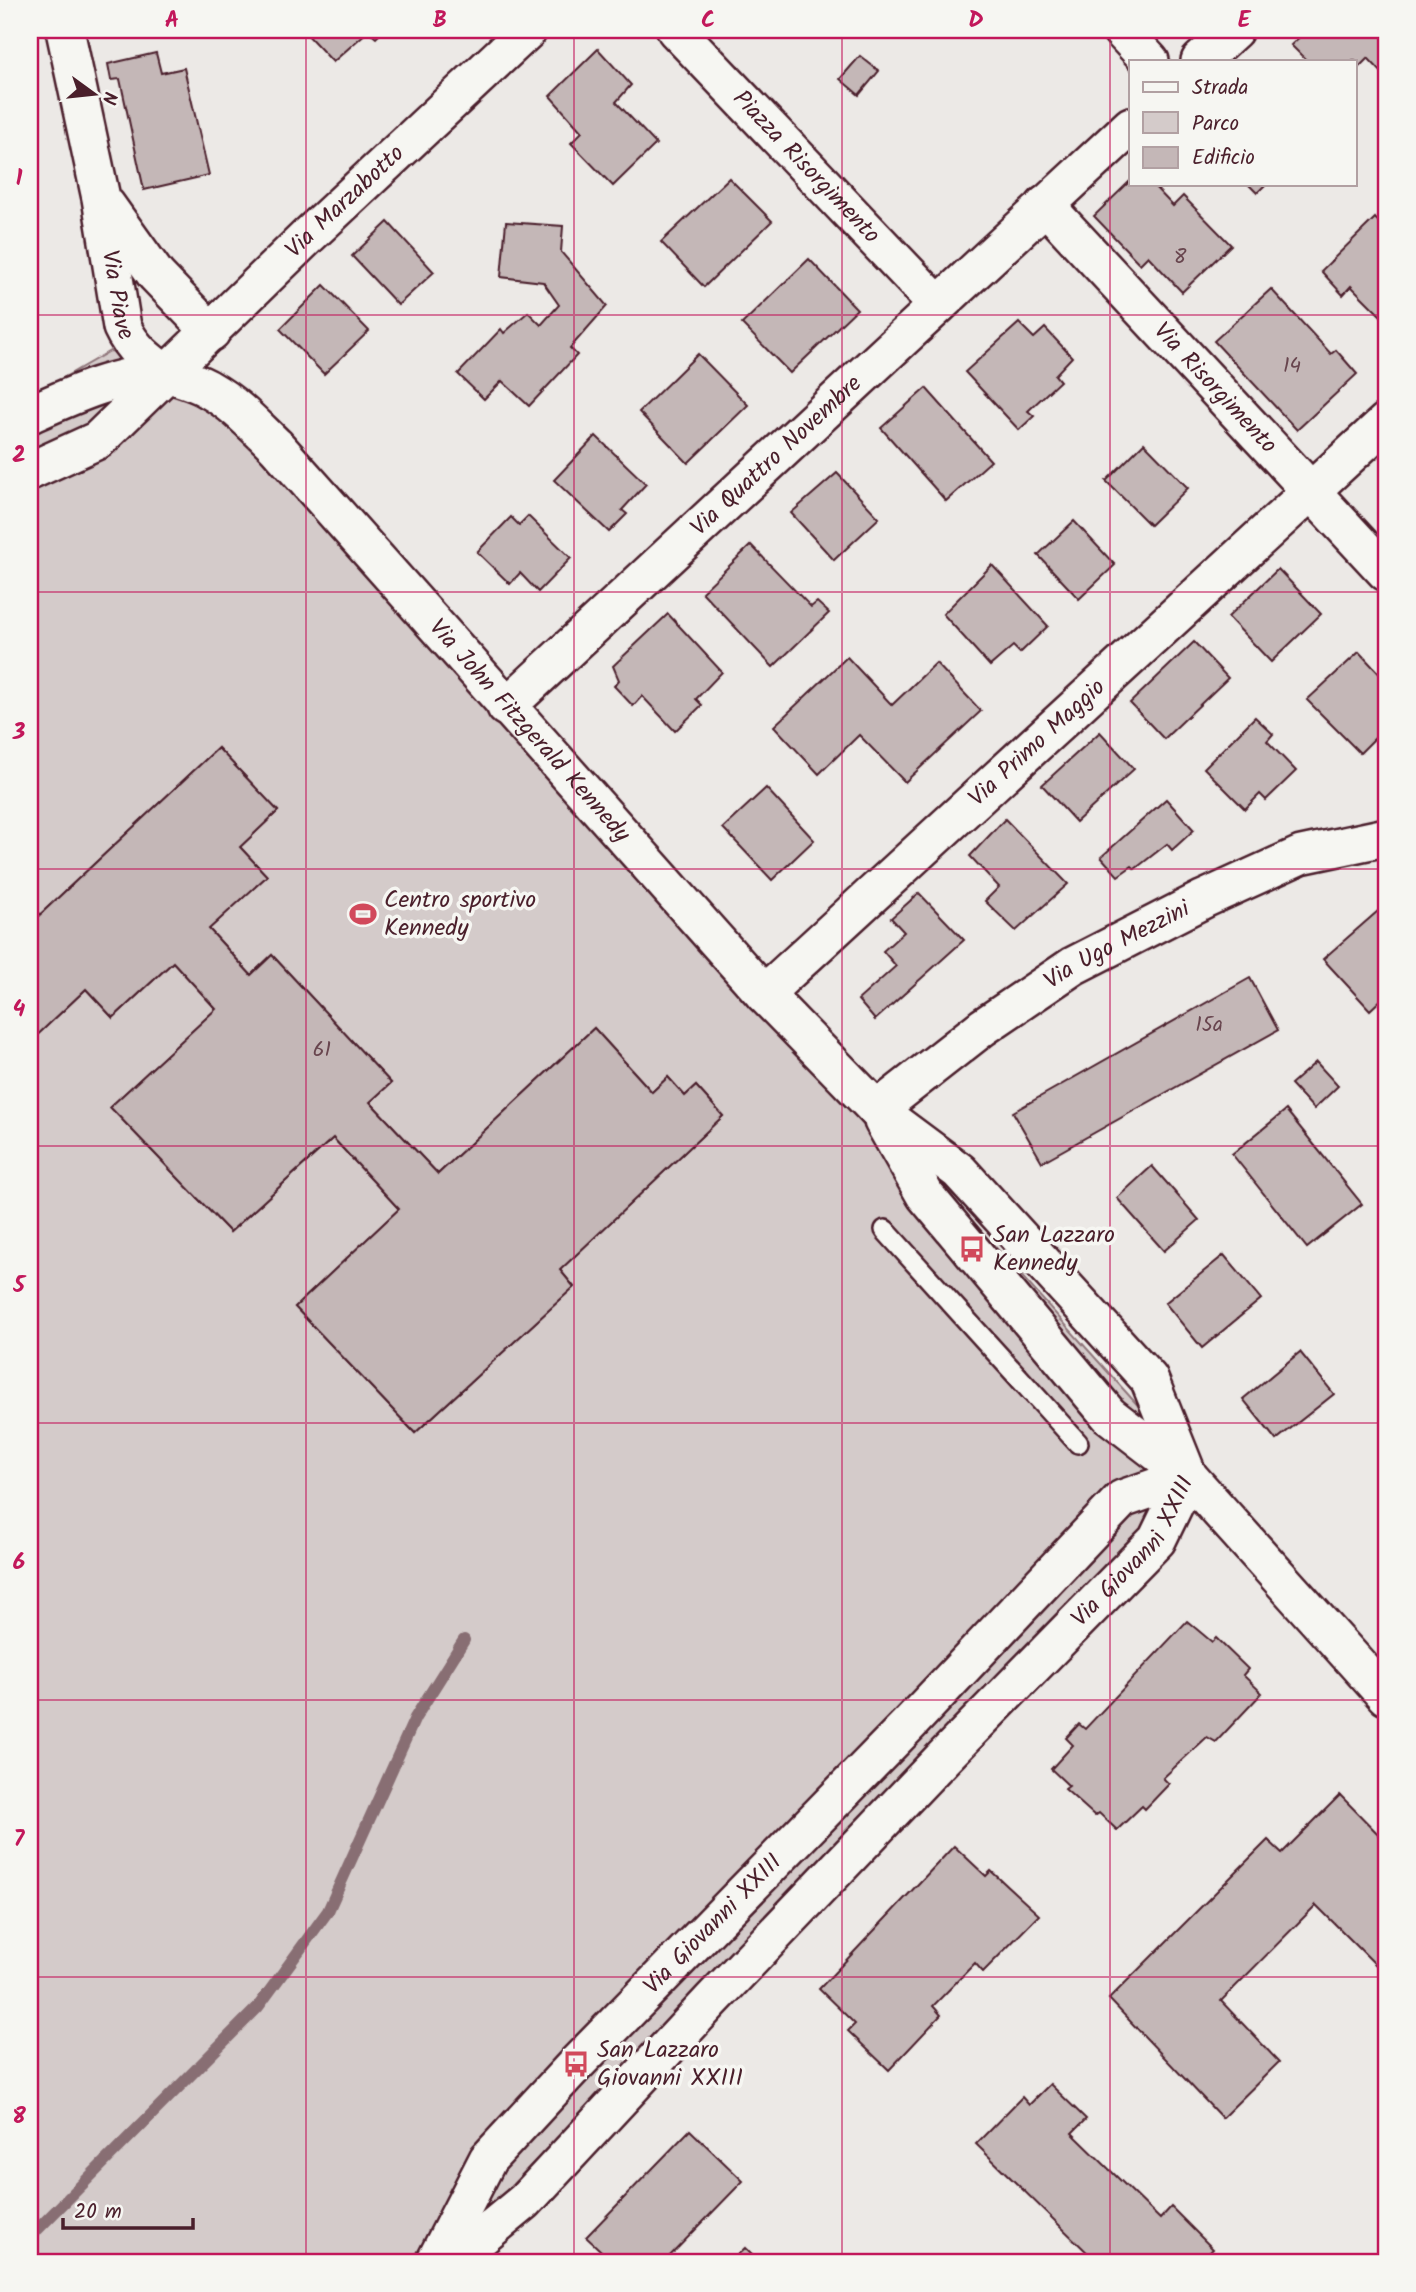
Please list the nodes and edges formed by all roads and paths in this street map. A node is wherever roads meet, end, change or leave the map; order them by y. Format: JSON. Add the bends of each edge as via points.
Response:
{"nodes":[{"id":1,"x":65,"y":30,"type":"edge"},
{"id":2,"x":528,"y":30,"type":"edge"},
{"id":3,"x":676,"y":30,"type":"edge"},
{"id":4,"x":1121,"y":30,"type":"edge"},
{"id":5,"x":1234,"y":30,"type":"edge"},
{"id":6,"x":1149,"y":60,"type":"edge"},
{"id":7,"x":1201,"y":60,"type":"edge"},
{"id":8,"x":1129,"y":128,"type":"edge"},
{"id":9,"x":101,"y":198,"type":"junction"},
{"id":10,"x":1045,"y":205,"type":"junction"},
{"id":11,"x":938,"y":305,"type":"junction"},
{"id":12,"x":211,"y":332,"type":"junction"},
{"id":13,"x":166,"y":373,"type":"junction"},
{"id":14,"x":30,"y":414,"type":"edge"},
{"id":15,"x":1386,"y":422,"type":"edge"},
{"id":16,"x":30,"y":471,"type":"edge"},
{"id":17,"x":1312,"y":492,"type":"junction"},
{"id":18,"x":1386,"y":572,"type":"edge"},
{"id":19,"x":506,"y":707,"type":"junction"},
{"id":20,"x":1386,"y":837,"type":"edge"},
{"id":21,"x":764,"y":994,"type":"junction"},
{"id":22,"x":877,"y":1110,"type":"junction"},
{"id":23,"x":885,"y":1230,"type":"dead end"},
{"id":24,"x":1078,"y":1443,"type":"dead end"},
{"id":25,"x":1188,"y":1476,"type":"junction"},
{"id":26,"x":1386,"y":1696,"type":"edge"},
{"id":27,"x":435,"y":2262,"type":"edge"},
{"id":28,"x":451,"y":2262,"type":"edge"}],
"edges":[{"from":1,"to":9,"type":"street","name":"Via Piave"},
{"from":2,"to":12,"type":"street","name":"Via Marzabotto"},
{"from":3,"to":11,"type":"street","name":"Piazza Risorgimento"},
{"from":4,"to":6,"type":"street"},
{"from":5,"to":7,"type":"street"},
{"from":8,"to":10,"type":"street","name":"Via Quattro Novembre"},
{"from":9,"to":12,"type":"street","name":"Via Piave","via":[[156,275]]},
{"from":9,"to":13,"type":"street","name":"Via Piave","via":[[122,327],[142,357]]},
{"from":10,"to":11,"type":"street","name":"Via Quattro Novembre"},
{"from":10,"to":17,"type":"street","name":"Via Risorgimento"},
{"from":11,"to":19,"type":"street","name":"Via Quattro Novembre"},
{"from":12,"to":13,"type":"street","name":"Via Marzabotto"},
{"from":13,"to":14,"type":"street","name":"Via John Fitzgerald Kennedy","via":[[119,380]]},
{"from":13,"to":16,"type":"street","via":[[98,440]]},
{"from":13,"to":19,"type":"street","name":"Via John Fitzgerald Kennedy","via":[[208,388],[276,446]]},
{"from":15,"to":17,"type":"street","name":"Via Primo Maggio"},
{"from":17,"to":18,"type":"street","name":"Via Risorgimento"},
{"from":17,"to":21,"type":"street","name":"Via Primo Maggio"},
{"from":19,"to":21,"type":"street","name":"Via John Fitzgerald Kennedy"},
{"from":20,"to":22,"type":"street","name":"Via Ugo Mezzini","via":[[1301,855],[1073,966],[983,1027]]},
{"from":21,"to":22,"type":"street","name":"Via John Fitzgerald Kennedy"},
{"from":22,"to":25,"type":"street","name":"Via John Fitzgerald Kennedy","via":[[925,1195],[1109,1415]]},
{"from":22,"to":25,"type":"street","name":"Via John Fitzgerald Kennedy","via":[[959,1171],[1149,1379]]},
{"from":23,"to":24,"type":"lane"},
{"from":25,"to":26,"type":"street","name":"Via John Fitzgerald Kennedy"},
{"from":25,"to":27,"type":"street","name":"Via Giovanni XXIII","via":[[1122,1499],[576,2064],[488,2159]]},
{"from":25,"to":28,"type":"street","name":"Via Giovanni XXIII","via":[[1157,1540],[943,1758],[525,2201]]}]}
